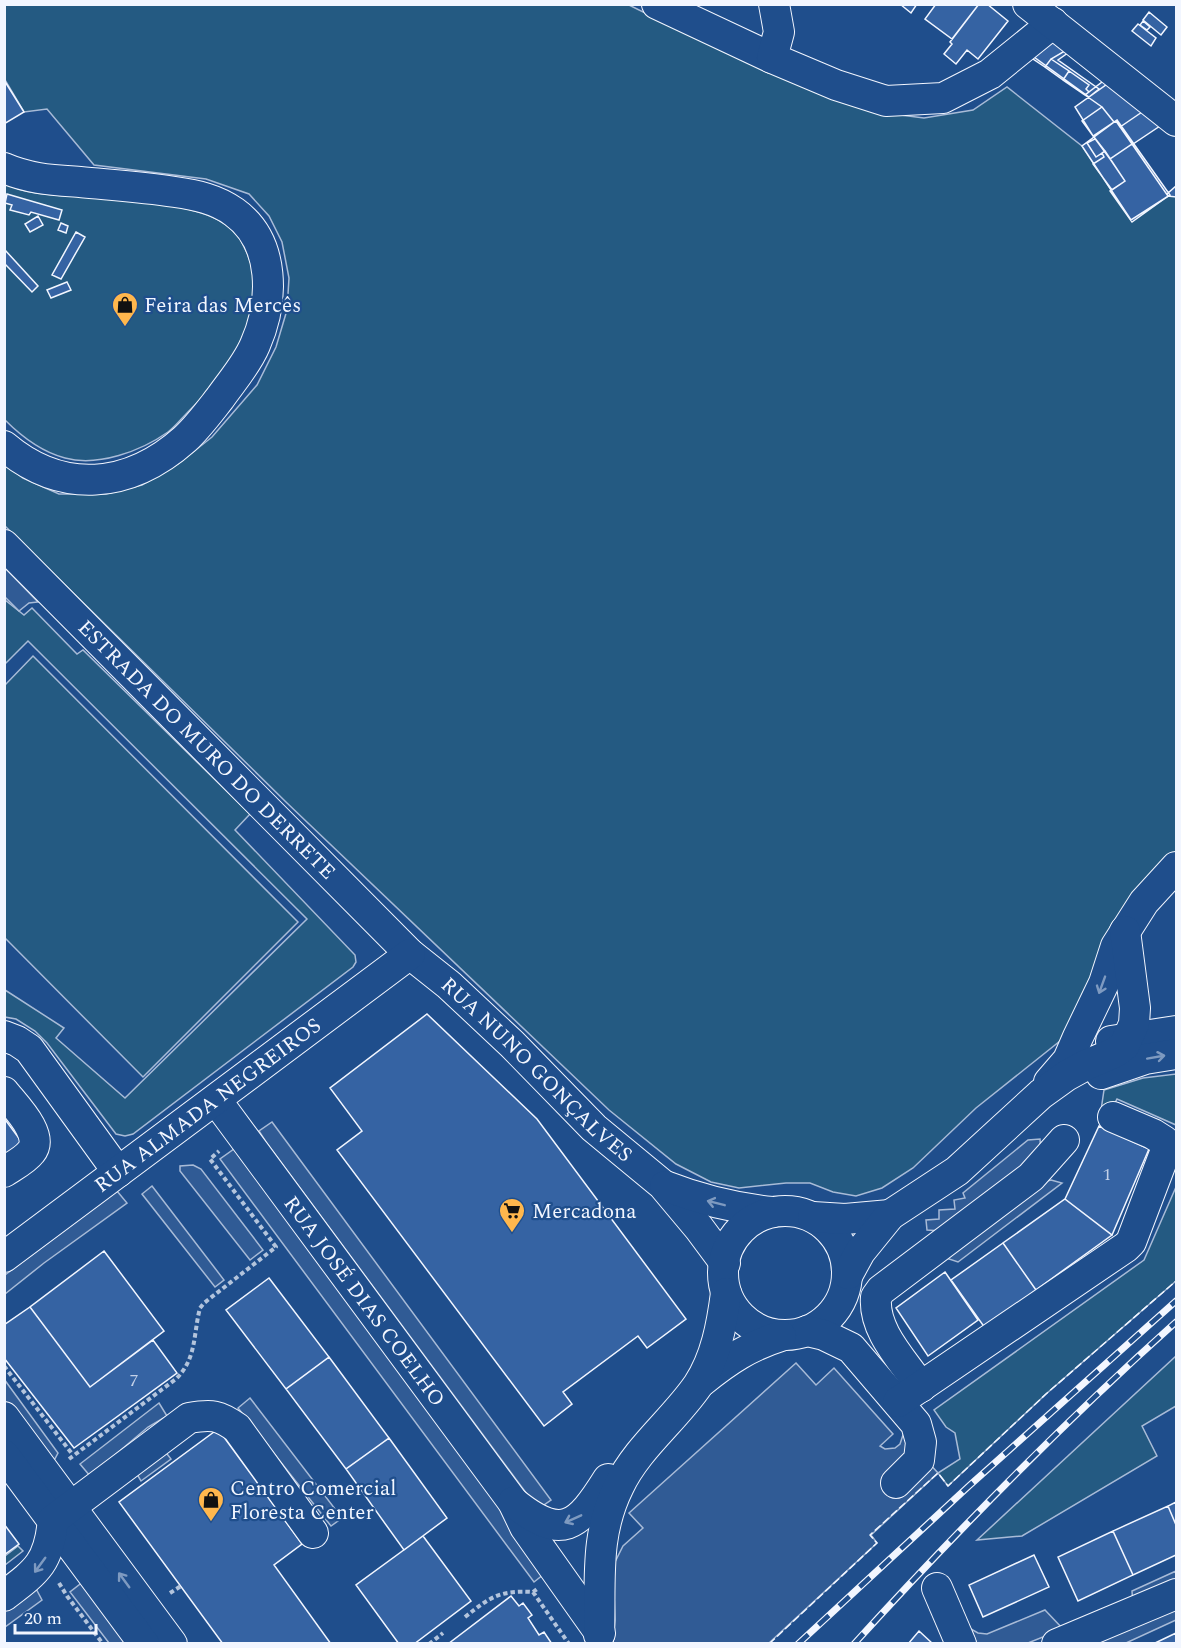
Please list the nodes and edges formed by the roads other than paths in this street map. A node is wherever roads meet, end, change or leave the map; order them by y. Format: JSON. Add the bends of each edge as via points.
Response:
{"nodes":[{"id":1,"x":657,"y":4,"type":"edge"},
{"id":2,"x":774,"y":4,"type":"edge"},
{"id":3,"x":1028,"y":4,"type":"edge"},
{"id":4,"x":1053,"y":23,"type":"junction"},
{"id":5,"x":772,"y":58,"type":"junction"},
{"id":6,"x":1176,"y":121,"type":"edge"},
{"id":7,"x":4,"y":168,"type":"edge"},
{"id":8,"x":4,"y":446,"type":"edge"},
{"id":9,"x":4,"y":545,"type":"edge"},
{"id":10,"x":1176,"y":867,"type":"edge"},
{"id":11,"x":1125,"y":931,"type":"junction"},
{"id":12,"x":410,"y":954,"type":"junction"},
{"id":13,"x":1133,"y":991,"type":"junction"},
{"id":14,"x":1176,"y":1026,"type":"edge"},
{"id":15,"x":1176,"y":1031,"type":"edge"},
{"id":16,"x":4,"y":1036,"type":"edge"},
{"id":17,"x":1128,"y":1037,"type":"junction"},
{"id":18,"x":1176,"y":1054,"type":"edge"},
{"id":19,"x":1068,"y":1060,"type":"junction"},
{"id":20,"x":4,"y":1092,"type":"edge"},
{"id":21,"x":1041,"y":1094,"type":"junction"},
{"id":22,"x":216,"y":1100,"type":"junction"},
{"id":23,"x":1113,"y":1117,"type":"dead end"},
{"id":24,"x":1064,"y":1140,"type":"dead end"},
{"id":25,"x":4,"y":1172,"type":"edge"},
{"id":26,"x":118,"y":1172,"type":"junction"},
{"id":27,"x":663,"y":1185,"type":"junction"},
{"id":28,"x":772,"y":1212,"type":"junction"},
{"id":29,"x":890,"y":1215,"type":"junction"},
{"id":30,"x":813,"y":1217,"type":"junction"},
{"id":31,"x":4,"y":1257,"type":"edge"},
{"id":32,"x":725,"y":1263,"type":"junction"},
{"id":33,"x":845,"y":1287,"type":"junction"},
{"id":34,"x":726,"y":1293,"type":"junction"},
{"id":35,"x":794,"y":1333,"type":"junction"},
{"id":36,"x":851,"y":1348,"type":"junction"},
{"id":37,"x":699,"y":1383,"type":"junction"},
{"id":38,"x":909,"y":1395,"type":"junction"},
{"id":39,"x":4,"y":1418,"type":"edge"},
{"id":40,"x":656,"y":1435,"type":"junction"},
{"id":41,"x":4,"y":1455,"type":"edge"},
{"id":42,"x":896,"y":1483,"type":"dead end"},
{"id":43,"x":513,"y":1502,"type":"junction"},
{"id":44,"x":62,"y":1513,"type":"junction"},
{"id":45,"x":313,"y":1533,"type":"dead end"},
{"id":46,"x":937,"y":1588,"type":"dead end"},
{"id":47,"x":1176,"y":1594,"type":"edge"},
{"id":48,"x":4,"y":1596,"type":"edge"},
{"id":49,"x":599,"y":1638,"type":"edge"},
{"id":50,"x":144,"y":1644,"type":"edge"},
{"id":51,"x":172,"y":1644,"type":"edge"},
{"id":52,"x":961,"y":1644,"type":"edge"},
{"id":53,"x":1057,"y":1644,"type":"edge"}],
"edges":[{"from":1,"to":5,"type":"street"},
{"from":2,"to":5,"type":"street","via":[[779,32]]},
{"from":3,"to":4,"type":"street"},
{"from":4,"to":5,"type":"street","via":[[990,74],[942,98],[886,101]]},
{"from":4,"to":6,"type":"street"},
{"from":7,"to":8,"type":"street","via":[[33,178],[156,189],[218,202],[253,231],[264,254],[268,280],[261,329],[246,362],[204,418],[161,457],[114,477],[73,479],[35,468]]},
{"from":9,"to":12,"type":"street","name":"ESTRADA DO MURO DO DERRETE"},
{"from":10,"to":11,"type":"street","via":[[1144,902]]},
{"from":11,"to":13,"type":"street"},
{"from":11,"to":19,"type":"street","one_way":true},
{"from":12,"to":22,"type":"street","name":"RUA ALMADA NEGREIROS"},
{"from":12,"to":27,"type":"street","name":"RUA NUNO GONÇALVES","via":[[512,1044],[594,1128]]},
{"from":13,"to":14,"type":"street","via":[[1161,1019]]},
{"from":13,"to":17,"type":"street","via":[[1134,1024]]},
{"from":15,"to":17,"type":"street"},
{"from":16,"to":26,"type":"street","via":[[29,1049]]},
{"from":17,"to":19,"type":"street"},
{"from":17,"to":21,"type":"street","via":[[1114,1053],[1076,1070]]},
{"from":21,"to":18,"type":"street","one_way":true,"via":[[1117,1067]]},
{"from":19,"to":21,"type":"street"},
{"from":20,"to":25,"type":"street","via":[[34,1132],[35,1146]]},
{"from":21,"to":29,"type":"street","via":[[957,1171]]},
{"from":22,"to":26,"type":"street","name":"RUA ALMADA NEGREIROS"},
{"from":22,"to":43,"type":"street","name":"RUA JOSÉ DIAS COELHO"},
{"from":23,"to":38,"type":"street","via":[[1153,1134],[1164,1141],[1166,1150],[1131,1242]]},
{"from":24,"to":38,"type":"street","via":[[1031,1177],[876,1297],[877,1320]]},
{"from":26,"to":31,"type":"street","name":"RUA ALMADA NEGREIROS"},
{"from":28,"to":27,"type":"street","name":"RUA NUNO GONÇALVES","one_way":true,"via":[[698,1199]]},
{"from":27,"to":32,"type":"street","name":"RUA NUNO GONÇALVES"},
{"from":28,"to":30,"type":"street","via":[[794,1211]]},
{"from":28,"to":32,"type":"street","via":[[738,1231],[728,1247]]},
{"from":29,"to":30,"type":"street","via":[[856,1219]]},
{"from":29,"to":33,"type":"street","via":[[860,1252]]},
{"from":30,"to":33,"type":"street","via":[[831,1229],[841,1245]]},
{"from":32,"to":34,"type":"street"},
{"from":33,"to":35,"type":"street","via":[[836,1310],[816,1328]]},
{"from":33,"to":36,"type":"street","via":[[843,1315]]},
{"from":34,"to":35,"type":"street","via":[[748,1324],[760,1330]]},
{"from":34,"to":37,"type":"street","via":[[715,1349]]},
{"from":35,"to":36,"type":"street","via":[[824,1335]]},
{"from":35,"to":37,"type":"street","via":[[756,1344]]},
{"from":36,"to":38,"type":"street"},
{"from":37,"to":40,"type":"street"},
{"from":38,"to":42,"type":"street","via":[[921,1451],[919,1460]]},
{"from":39,"to":44,"type":"street"},
{"from":40,"to":43,"type":"street","name":"RUA JOSÉ DIAS COELHO","one_way":true,"via":[[630,1451],[578,1518],[554,1525],[541,1522]]},
{"from":40,"to":49,"type":"street","via":[[619,1484],[608,1512],[601,1539]]},
{"from":41,"to":44,"type":"street"},
{"from":43,"to":49,"type":"street","name":"RUA JOSÉ DIAS COELHO","via":[[525,1527]]},
{"from":44,"to":45,"type":"street","via":[[189,1418],[205,1415],[222,1417],[237,1428]]},
{"from":44,"to":48,"type":"street","one_way":true,"via":[[44,1561]]},
{"from":44,"to":50,"type":"street"},
{"from":51,"to":44,"type":"street","one_way":true},
{"from":46,"to":52,"type":"street"},
{"from":47,"to":53,"type":"street"}]}
